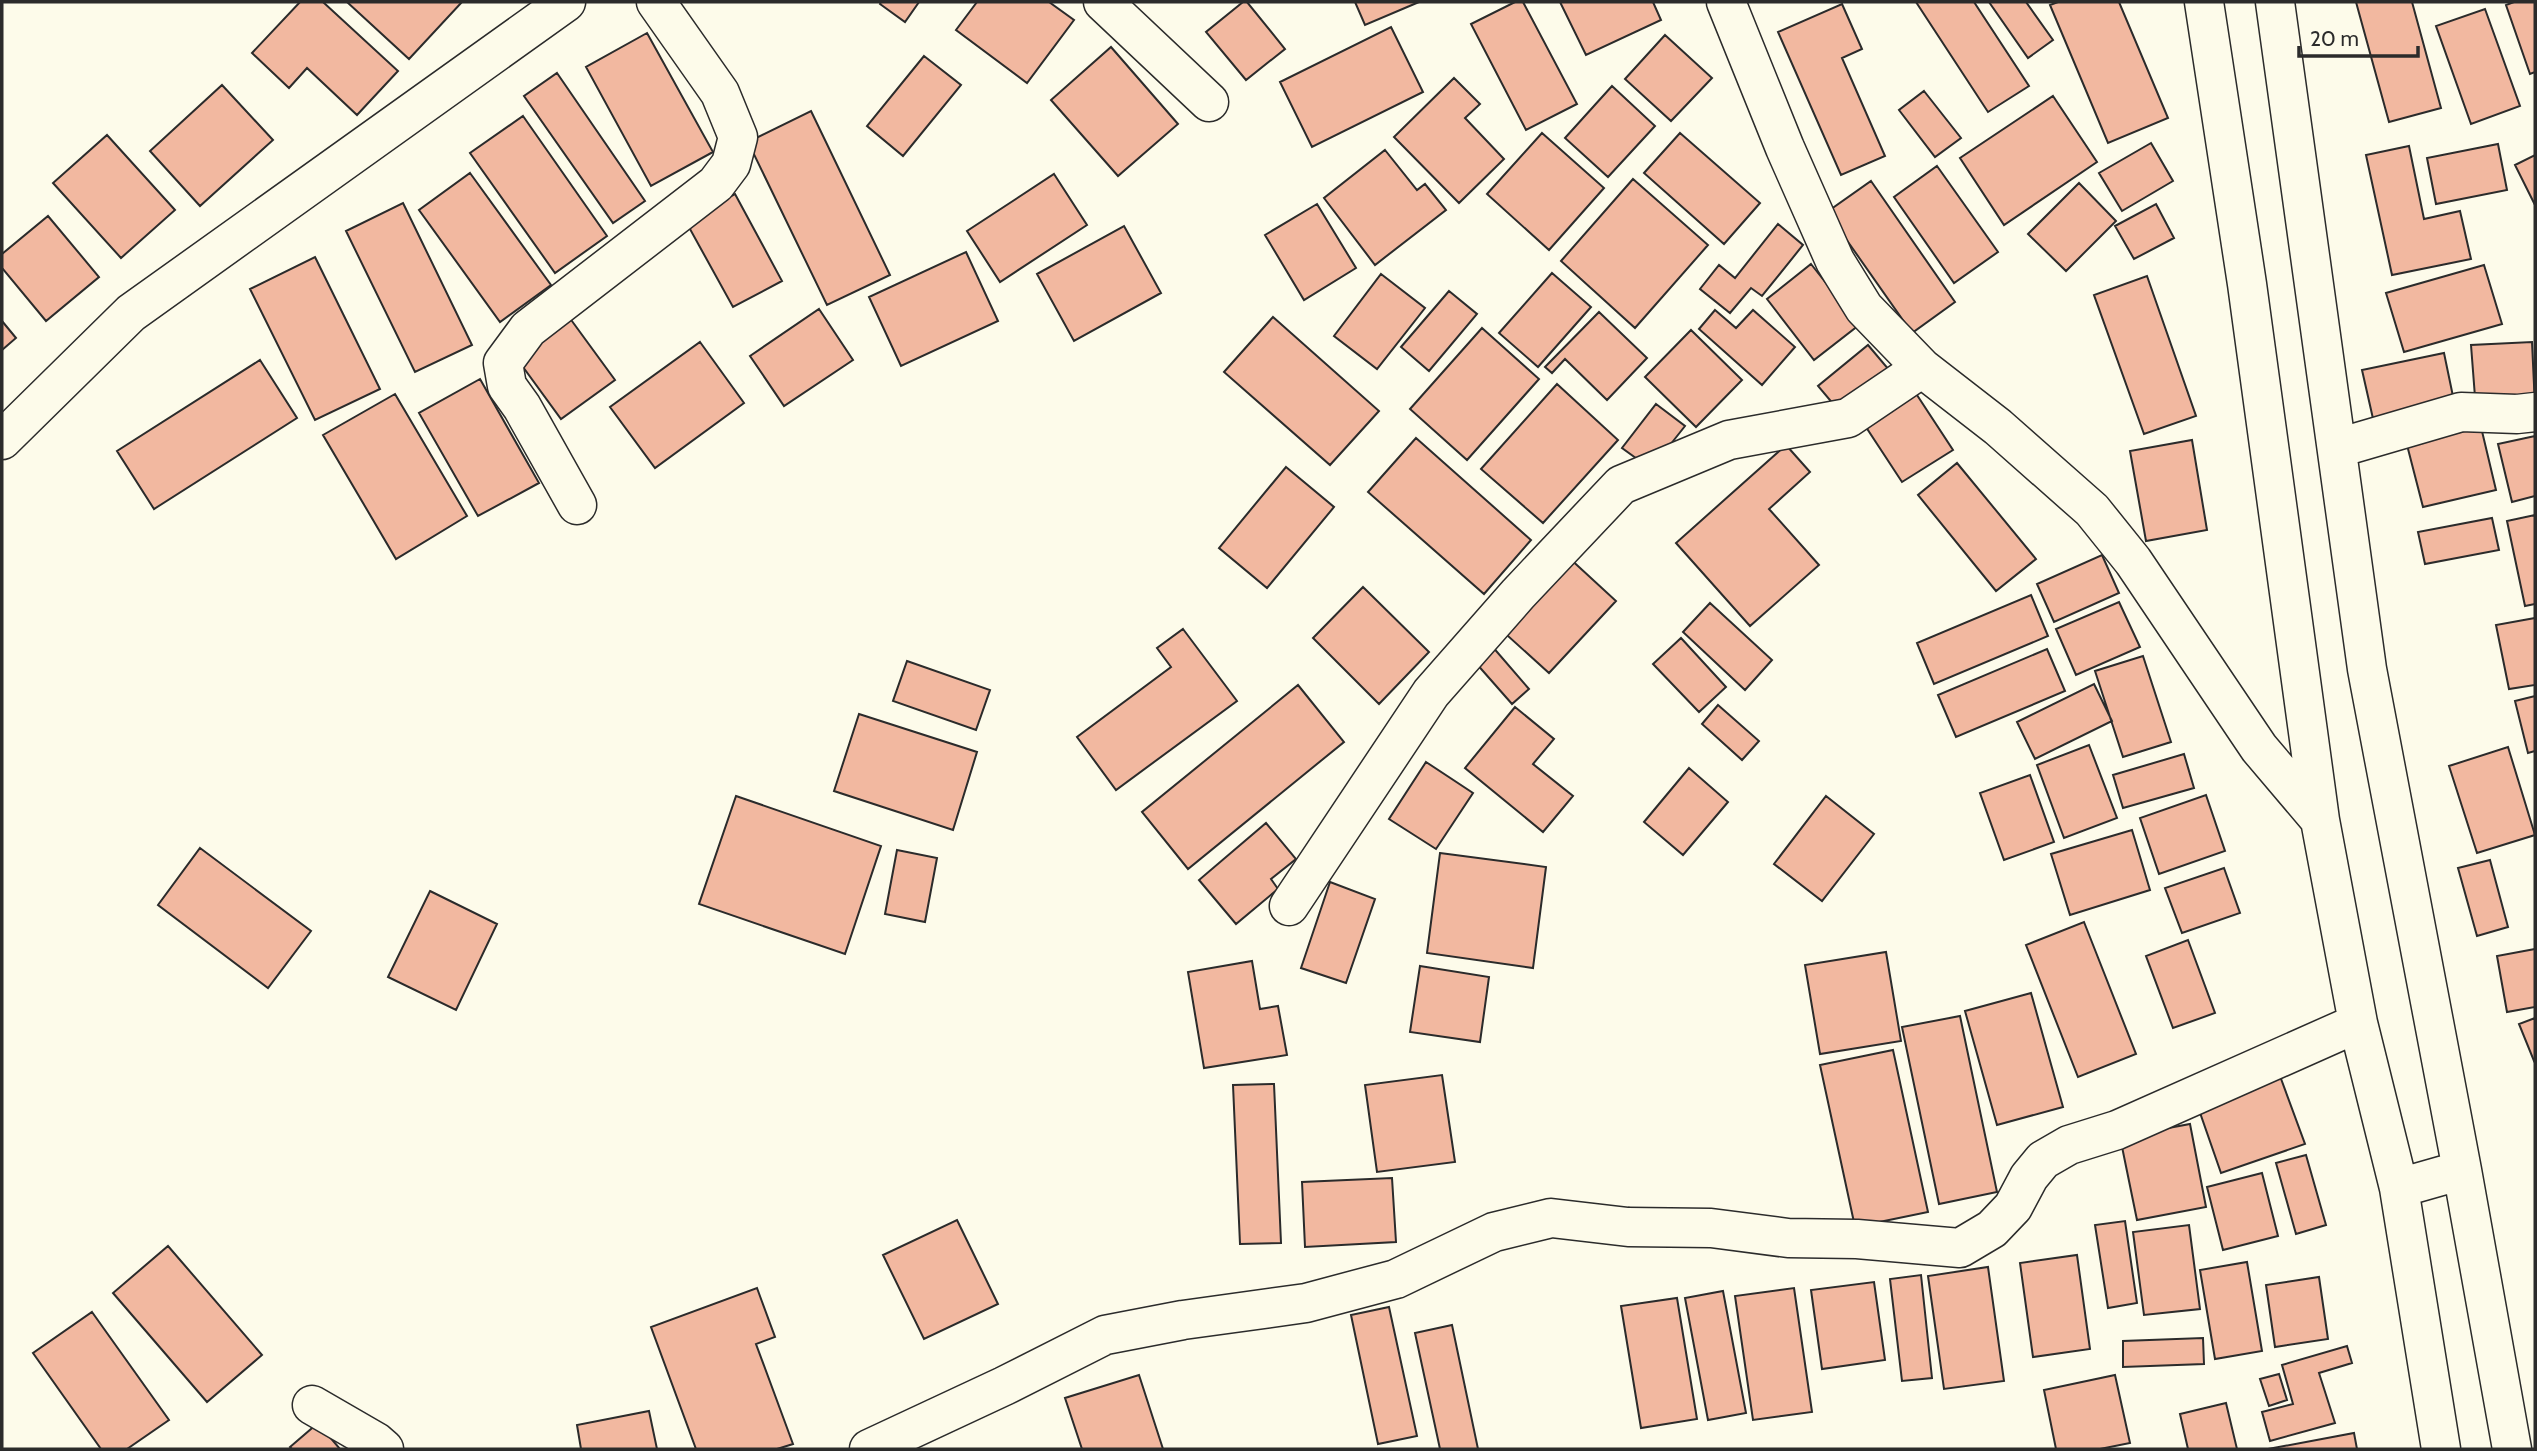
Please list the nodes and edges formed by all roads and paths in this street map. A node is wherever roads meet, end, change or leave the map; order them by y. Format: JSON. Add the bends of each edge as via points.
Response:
{"nodes":[{"id":1,"x":566,"y":2,"type":"edge"},
{"id":2,"x":656,"y":2,"type":"edge"},
{"id":3,"x":1103,"y":2,"type":"edge"},
{"id":4,"x":1726,"y":2,"type":"edge"},
{"id":5,"x":2204,"y":2,"type":"edge"},
{"id":6,"x":2275,"y":2,"type":"edge"},
{"id":7,"x":1209,"y":102,"type":"dead end"},
{"id":8,"x":1922,"y":368,"type":"junction"},
{"id":9,"x":2535,"y":412,"type":"edge"},
{"id":10,"x":2,"y":440,"type":"edge"},
{"id":11,"x":2338,"y":448,"type":"junction"},
{"id":12,"x":577,"y":505,"type":"dead end"},
{"id":13,"x":2320,"y":820,"type":"junction"},
{"id":14,"x":1289,"y":906,"type":"dead end"},
{"id":15,"x":2358,"y":1023,"type":"junction"},
{"id":16,"x":2462,"y":1170,"type":"junction"},
{"id":17,"x":2399,"y":1188,"type":"junction"},
{"id":18,"x":312,"y":1405,"type":"dead end"},
{"id":19,"x":384,"y":1449,"type":"edge"},
{"id":20,"x":869,"y":1449,"type":"edge"},
{"id":21,"x":2441,"y":1449,"type":"edge"},
{"id":22,"x":2512,"y":1449,"type":"edge"}],
"edges":[{"from":1,"to":10,"type":"street","via":[[131,313]]},
{"from":2,"to":12,"type":"street","via":[[720,93],[738,137],[732,164],[716,184],[528,329],[502,363],[506,386]]},
{"from":3,"to":7,"type":"street"},
{"from":4,"to":8,"type":"street","via":[[1835,261],[1864,308]]},
{"from":5,"to":13,"type":"street"},
{"from":6,"to":11,"type":"street"},
{"from":8,"to":13,"type":"street","via":[[2092,510],[2133,561],[2259,748]]},
{"from":8,"to":14,"type":"street","via":[[1848,418],[1729,440],[1621,485],[1431,693]]},
{"from":9,"to":11,"type":"street","via":[[2461,412]]},
{"from":11,"to":16,"type":"street","via":[[2367,669]]},
{"from":13,"to":15,"type":"street"},
{"from":15,"to":17,"type":"street"},
{"from":15,"to":20,"type":"street","via":[[2117,1130],[2060,1150],[2043,1160],[2013,1208],[1992,1229],[1959,1248],[1551,1218],[1494,1232],[1396,1279],[1306,1303],[1105,1335]]},
{"from":16,"to":17,"type":"street"},
{"from":16,"to":22,"type":"street"},
{"from":17,"to":21,"type":"street"},
{"from":18,"to":19,"type":"street"}]}
